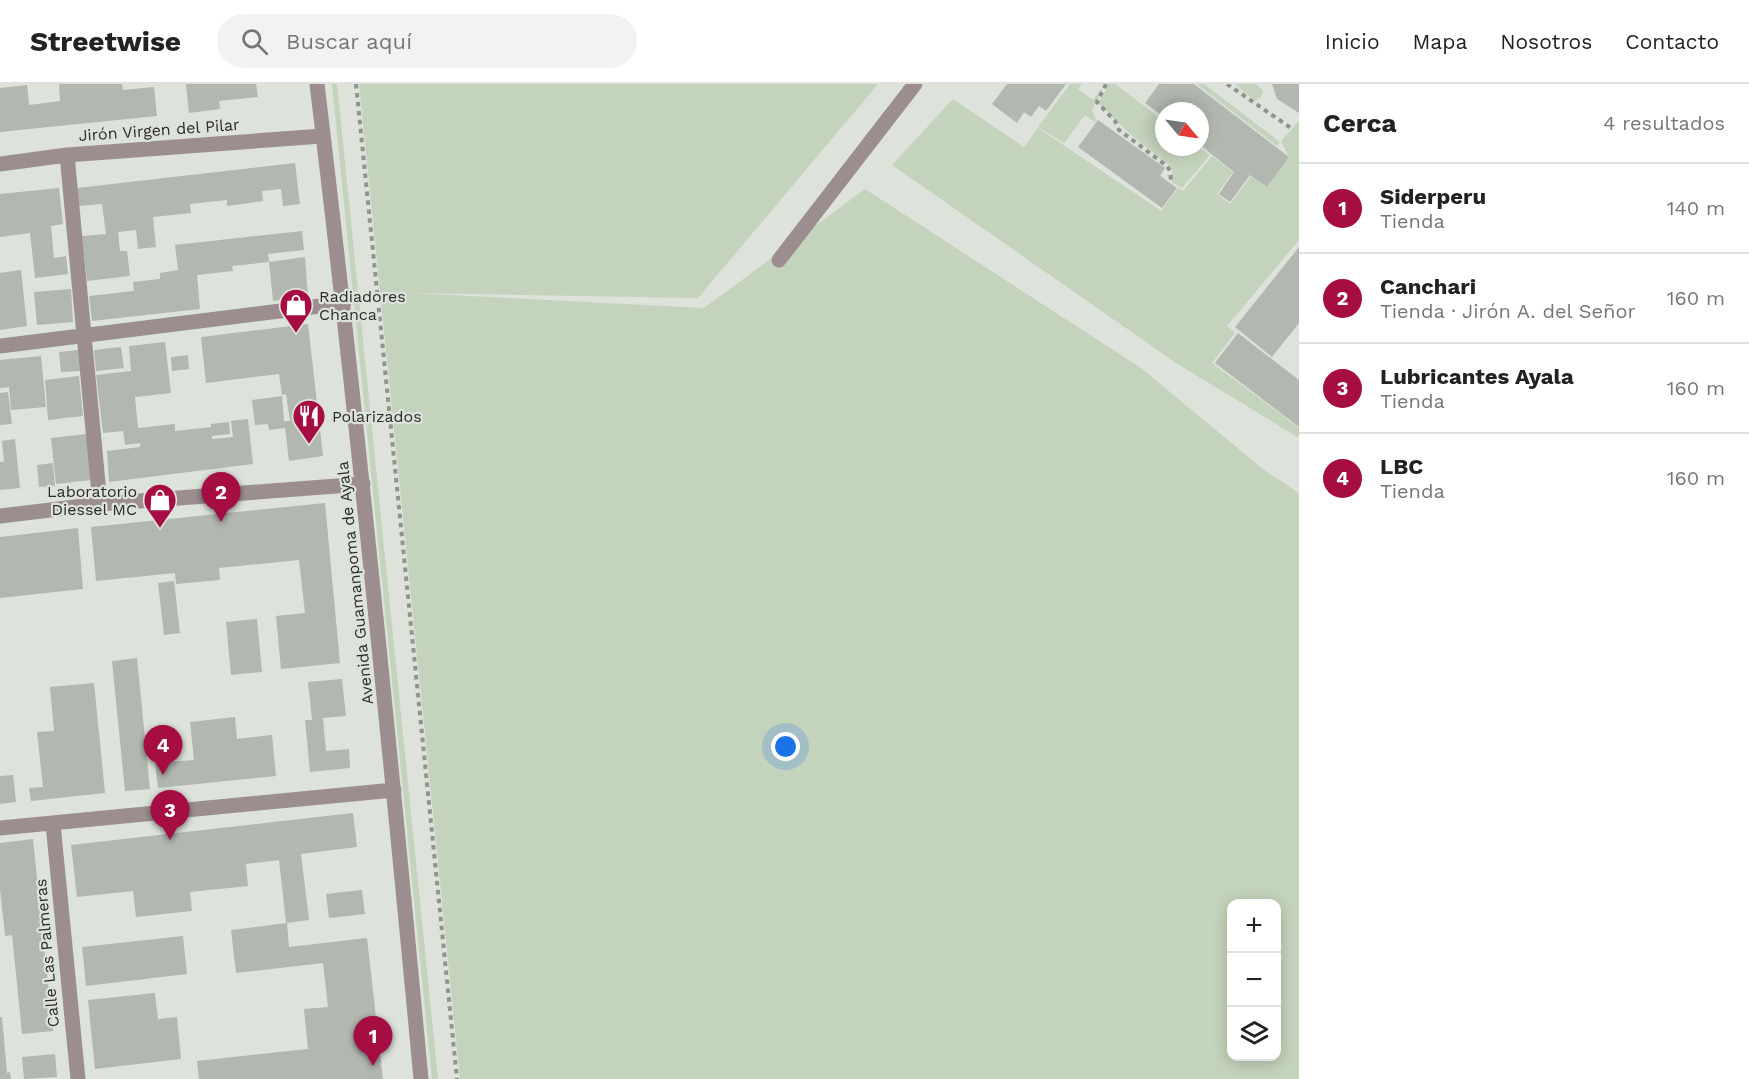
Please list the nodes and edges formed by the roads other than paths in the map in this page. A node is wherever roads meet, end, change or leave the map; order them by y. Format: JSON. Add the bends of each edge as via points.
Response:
{"nodes":[{"id":1,"x":317,"y":84,"type":"edge"},
{"id":2,"x":915,"y":84,"type":"edge"},
{"id":3,"x":322,"y":136,"type":"junction"},
{"id":4,"x":67,"y":155,"type":"junction"},
{"id":5,"x":0,"y":164,"type":"edge"},
{"id":6,"x":779,"y":260,"type":"dead end"},
{"id":7,"x":344,"y":303,"type":"junction"},
{"id":8,"x":83,"y":336,"type":"junction"},
{"id":9,"x":0,"y":346,"type":"edge"},
{"id":10,"x":363,"y":484,"type":"junction"},
{"id":11,"x":100,"y":504,"type":"junction"},
{"id":12,"x":0,"y":516,"type":"edge"},
{"id":13,"x":394,"y":790,"type":"junction"},
{"id":14,"x":53,"y":824,"type":"junction"},
{"id":15,"x":0,"y":828,"type":"edge"},
{"id":16,"x":78,"y":1079,"type":"edge"},
{"id":17,"x":421,"y":1079,"type":"edge"}],
"edges":[{"from":1,"to":3,"type":"street","name":"Avenida Guamanpoma de Ayala"},
{"from":2,"to":6,"type":"street"},
{"from":3,"to":4,"type":"street","name":"Jirón Virgen del Pilar"},
{"from":3,"to":7,"type":"street","name":"Avenida Guamanpoma de Ayala"},
{"from":4,"to":5,"type":"street","name":"Jirón Virgen del Pilar"},
{"from":4,"to":8,"type":"street"},
{"from":7,"to":8,"type":"street"},
{"from":7,"to":10,"type":"street","name":"Avenida Guamanpoma de Ayala"},
{"from":8,"to":9,"type":"street"},
{"from":8,"to":11,"type":"street"},
{"from":10,"to":11,"type":"street"},
{"from":10,"to":13,"type":"street","name":"Avenida Guamanpoma de Ayala"},
{"from":11,"to":12,"type":"street"},
{"from":13,"to":14,"type":"street"},
{"from":13,"to":17,"type":"street","name":"Avenida Guamanpoma de Ayala"},
{"from":14,"to":15,"type":"street"},
{"from":14,"to":16,"type":"street","name":"Calle Las Palmeras"}]}
